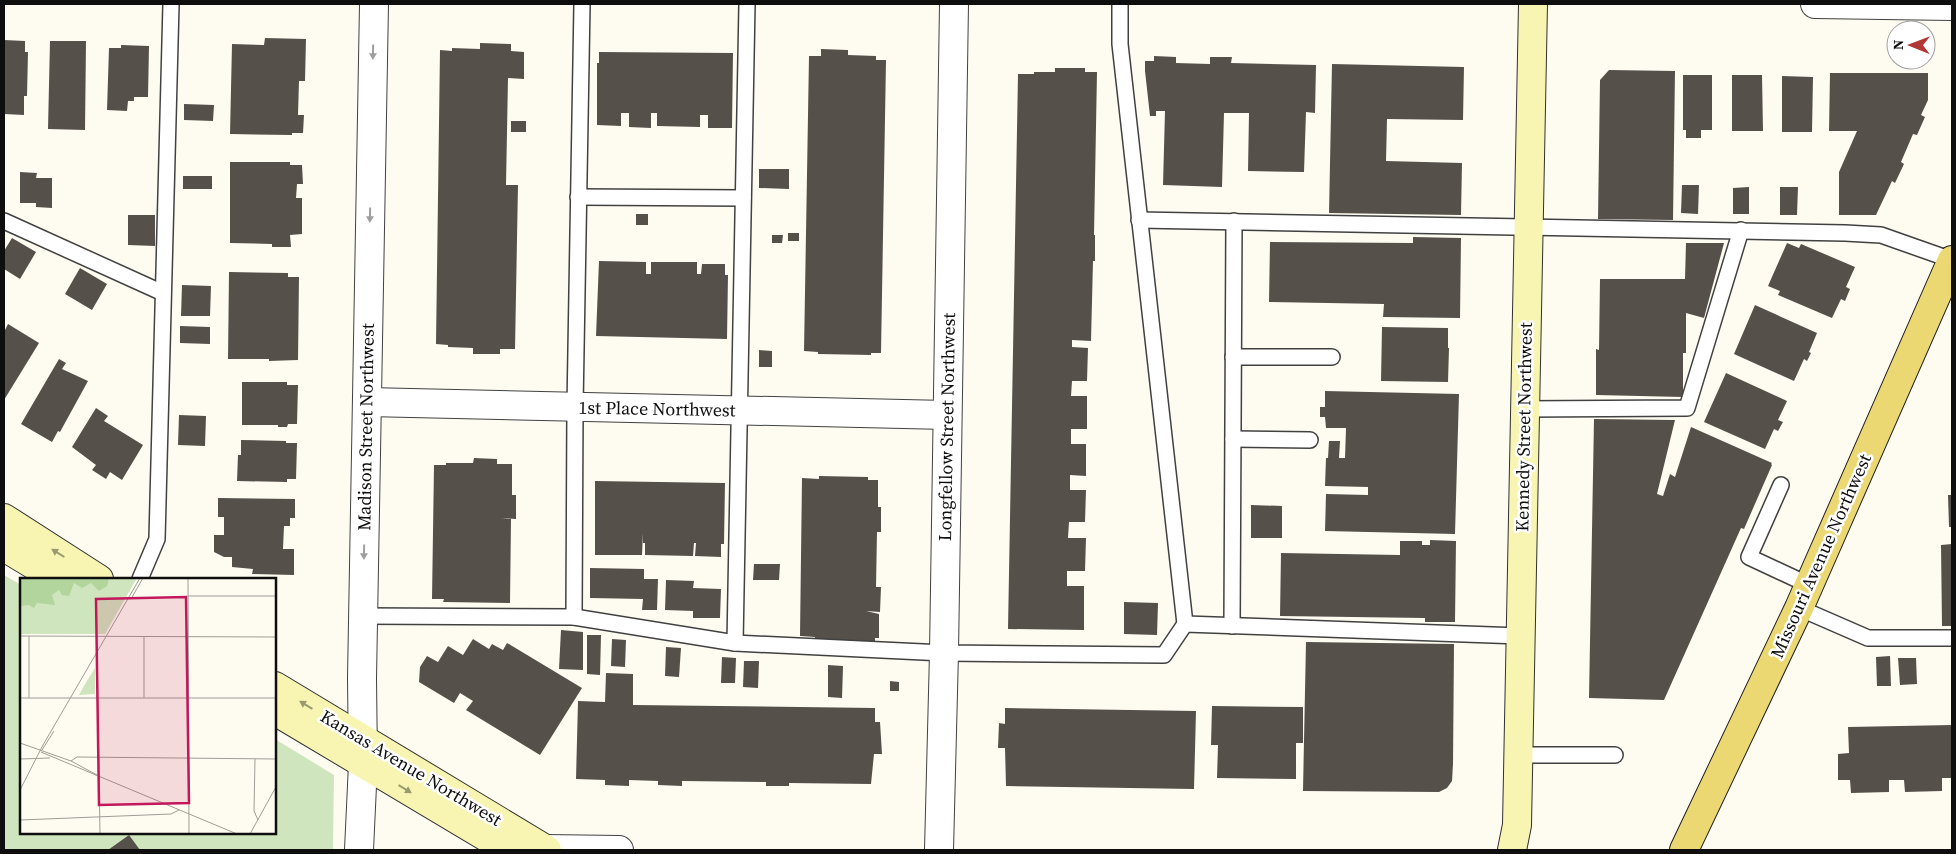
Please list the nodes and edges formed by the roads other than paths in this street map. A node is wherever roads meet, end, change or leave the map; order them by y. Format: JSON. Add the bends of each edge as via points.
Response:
{"nodes":[{"id":1,"x":171,"y":4,"type":"edge"},
{"id":2,"x":374,"y":4,"type":"edge"},
{"id":3,"x":582,"y":4,"type":"edge"},
{"id":4,"x":747,"y":4,"type":"edge"},
{"id":5,"x":954,"y":4,"type":"edge"},
{"id":6,"x":1120,"y":4,"type":"edge"},
{"id":7,"x":1533,"y":4,"type":"edge"},
{"id":8,"x":1815,"y":4,"type":"edge"},
{"id":9,"x":1952,"y":6,"type":"edge"},
{"id":10,"x":578,"y":196,"type":"junction"},
{"id":11,"x":743,"y":198,"type":"junction"},
{"id":12,"x":1139,"y":220,"type":"junction"},
{"id":13,"x":4,"y":221,"type":"edge"},
{"id":14,"x":1234,"y":222,"type":"junction"},
{"id":15,"x":1528,"y":227,"type":"junction"},
{"id":16,"x":1741,"y":230,"type":"junction"},
{"id":17,"x":1952,"y":260,"type":"edge"},
{"id":18,"x":163,"y":293,"type":"junction"},
{"id":19,"x":1233,"y":357,"type":"junction"},
{"id":20,"x":1332,"y":357,"type":"dead end"},
{"id":21,"x":367,"y":402,"type":"junction"},
{"id":22,"x":575,"y":407,"type":"junction"},
{"id":23,"x":1524,"y":409,"type":"junction"},
{"id":24,"x":740,"y":410,"type":"junction"},
{"id":25,"x":947,"y":415,"type":"junction"},
{"id":26,"x":1233,"y":439,"type":"junction"},
{"id":27,"x":1310,"y":440,"type":"dead end"},
{"id":28,"x":1781,"y":485,"type":"dead end"},
{"id":29,"x":4,"y":518,"type":"edge"},
{"id":30,"x":4,"y":547,"type":"edge"},
{"id":31,"x":55,"y":578,"type":"edge"},
{"id":32,"x":98,"y":578,"type":"edge"},
{"id":33,"x":140,"y":578,"type":"edge"},
{"id":34,"x":1804,"y":597,"type":"junction"},
{"id":35,"x":363,"y":616,"type":"junction"},
{"id":36,"x":574,"y":617,"type":"junction"},
{"id":37,"x":1185,"y":624,"type":"junction"},
{"id":38,"x":1232,"y":626,"type":"junction"},
{"id":39,"x":1520,"y":636,"type":"junction"},
{"id":40,"x":1952,"y":638,"type":"edge"},
{"id":41,"x":736,"y":643,"type":"junction"},
{"id":42,"x":944,"y":653,"type":"junction"},
{"id":43,"x":276,"y":687,"type":"edge"},
{"id":44,"x":276,"y":711,"type":"edge"},
{"id":45,"x":363,"y":752,"type":"junction"},
{"id":46,"x":1518,"y":755,"type":"junction"},
{"id":47,"x":1615,"y":755,"type":"dead end"},
{"id":48,"x":546,"y":849,"type":"edge"},
{"id":49,"x":358,"y":850,"type":"edge"},
{"id":50,"x":368,"y":850,"type":"edge"},
{"id":51,"x":508,"y":850,"type":"edge"},
{"id":52,"x":620,"y":850,"type":"edge"},
{"id":53,"x":939,"y":850,"type":"edge"},
{"id":54,"x":1512,"y":850,"type":"edge"},
{"id":55,"x":1684,"y":850,"type":"edge"}],
"edges":[{"from":1,"to":18,"type":"lane"},
{"from":2,"to":21,"type":"street","name":"Madison Street Northwest","one_way":true},
{"from":3,"to":10,"type":"lane"},
{"from":4,"to":11,"type":"lane"},
{"from":5,"to":25,"type":"street","name":"Longfellow Street Northwest"},
{"from":6,"to":12,"type":"lane","via":[[1120,44]]},
{"from":7,"to":15,"type":"street","name":"Kennedy Street Northwest"},
{"from":8,"to":9,"type":"street"},
{"from":10,"to":11,"type":"lane"},
{"from":10,"to":22,"type":"lane"},
{"from":11,"to":24,"type":"lane"},
{"from":12,"to":14,"type":"lane"},
{"from":12,"to":37,"type":"lane"},
{"from":13,"to":18,"type":"lane"},
{"from":14,"to":15,"type":"lane"},
{"from":14,"to":19,"type":"lane"},
{"from":15,"to":16,"type":"lane"},
{"from":15,"to":23,"type":"street","name":"Kennedy Street Northwest"},
{"from":16,"to":17,"type":"lane","via":[[1881,235]]},
{"from":16,"to":23,"type":"lane","via":[[1687,408]]},
{"from":17,"to":34,"type":"main road","name":"Missouri Avenue Northwest"},
{"from":18,"to":33,"type":"lane","via":[[157,538]]},
{"from":19,"to":20,"type":"lane"},
{"from":19,"to":26,"type":"lane"},
{"from":21,"to":22,"type":"street","name":"1st Place Northwest"},
{"from":21,"to":35,"type":"street","name":"Madison Street Northwest","one_way":true},
{"from":22,"to":24,"type":"street","name":"1st Place Northwest"},
{"from":22,"to":36,"type":"lane"},
{"from":23,"to":39,"type":"street","name":"Kennedy Street Northwest"},
{"from":24,"to":25,"type":"street","name":"1st Place Northwest"},
{"from":24,"to":41,"type":"lane"},
{"from":25,"to":42,"type":"street","name":"Longfellow Street Northwest"},
{"from":26,"to":27,"type":"lane"},
{"from":26,"to":38,"type":"lane"},
{"from":28,"to":34,"type":"lane","via":[[1749,557]]},
{"from":32,"to":29,"type":"street","one_way":true},
{"from":30,"to":31,"type":"street"},
{"from":34,"to":40,"type":"lane","via":[[1868,638]]},
{"from":34,"to":55,"type":"main road","name":"Missouri Avenue Northwest"},
{"from":35,"to":36,"type":"lane"},
{"from":35,"to":45,"type":"street","name":"Madison Street Northwest"},
{"from":36,"to":41,"type":"lane"},
{"from":37,"to":38,"type":"lane"},
{"from":37,"to":42,"type":"lane","via":[[1164,655]]},
{"from":38,"to":39,"type":"lane"},
{"from":39,"to":46,"type":"street","name":"Kennedy Street Northwest"},
{"from":41,"to":42,"type":"lane"},
{"from":42,"to":53,"type":"street","name":"Longfellow Street Northwest"},
{"from":45,"to":43,"type":"street","name":"Kansas Avenue Northwest","one_way":true},
{"from":44,"to":45,"type":"street","name":"Kansas Avenue Northwest"},
{"from":45,"to":48,"type":"street","name":"Kansas Avenue Northwest"},
{"from":45,"to":49,"type":"street","name":"Madison Street Northwest"},
{"from":45,"to":51,"type":"street","name":"Kansas Avenue Northwest","one_way":true},
{"from":46,"to":47,"type":"lane"},
{"from":46,"to":54,"type":"street","name":"Kennedy Street Northwest","via":[[1517,825]]},
{"from":48,"to":52,"type":"street"},
{"from":49,"to":50,"type":"street"}]}
